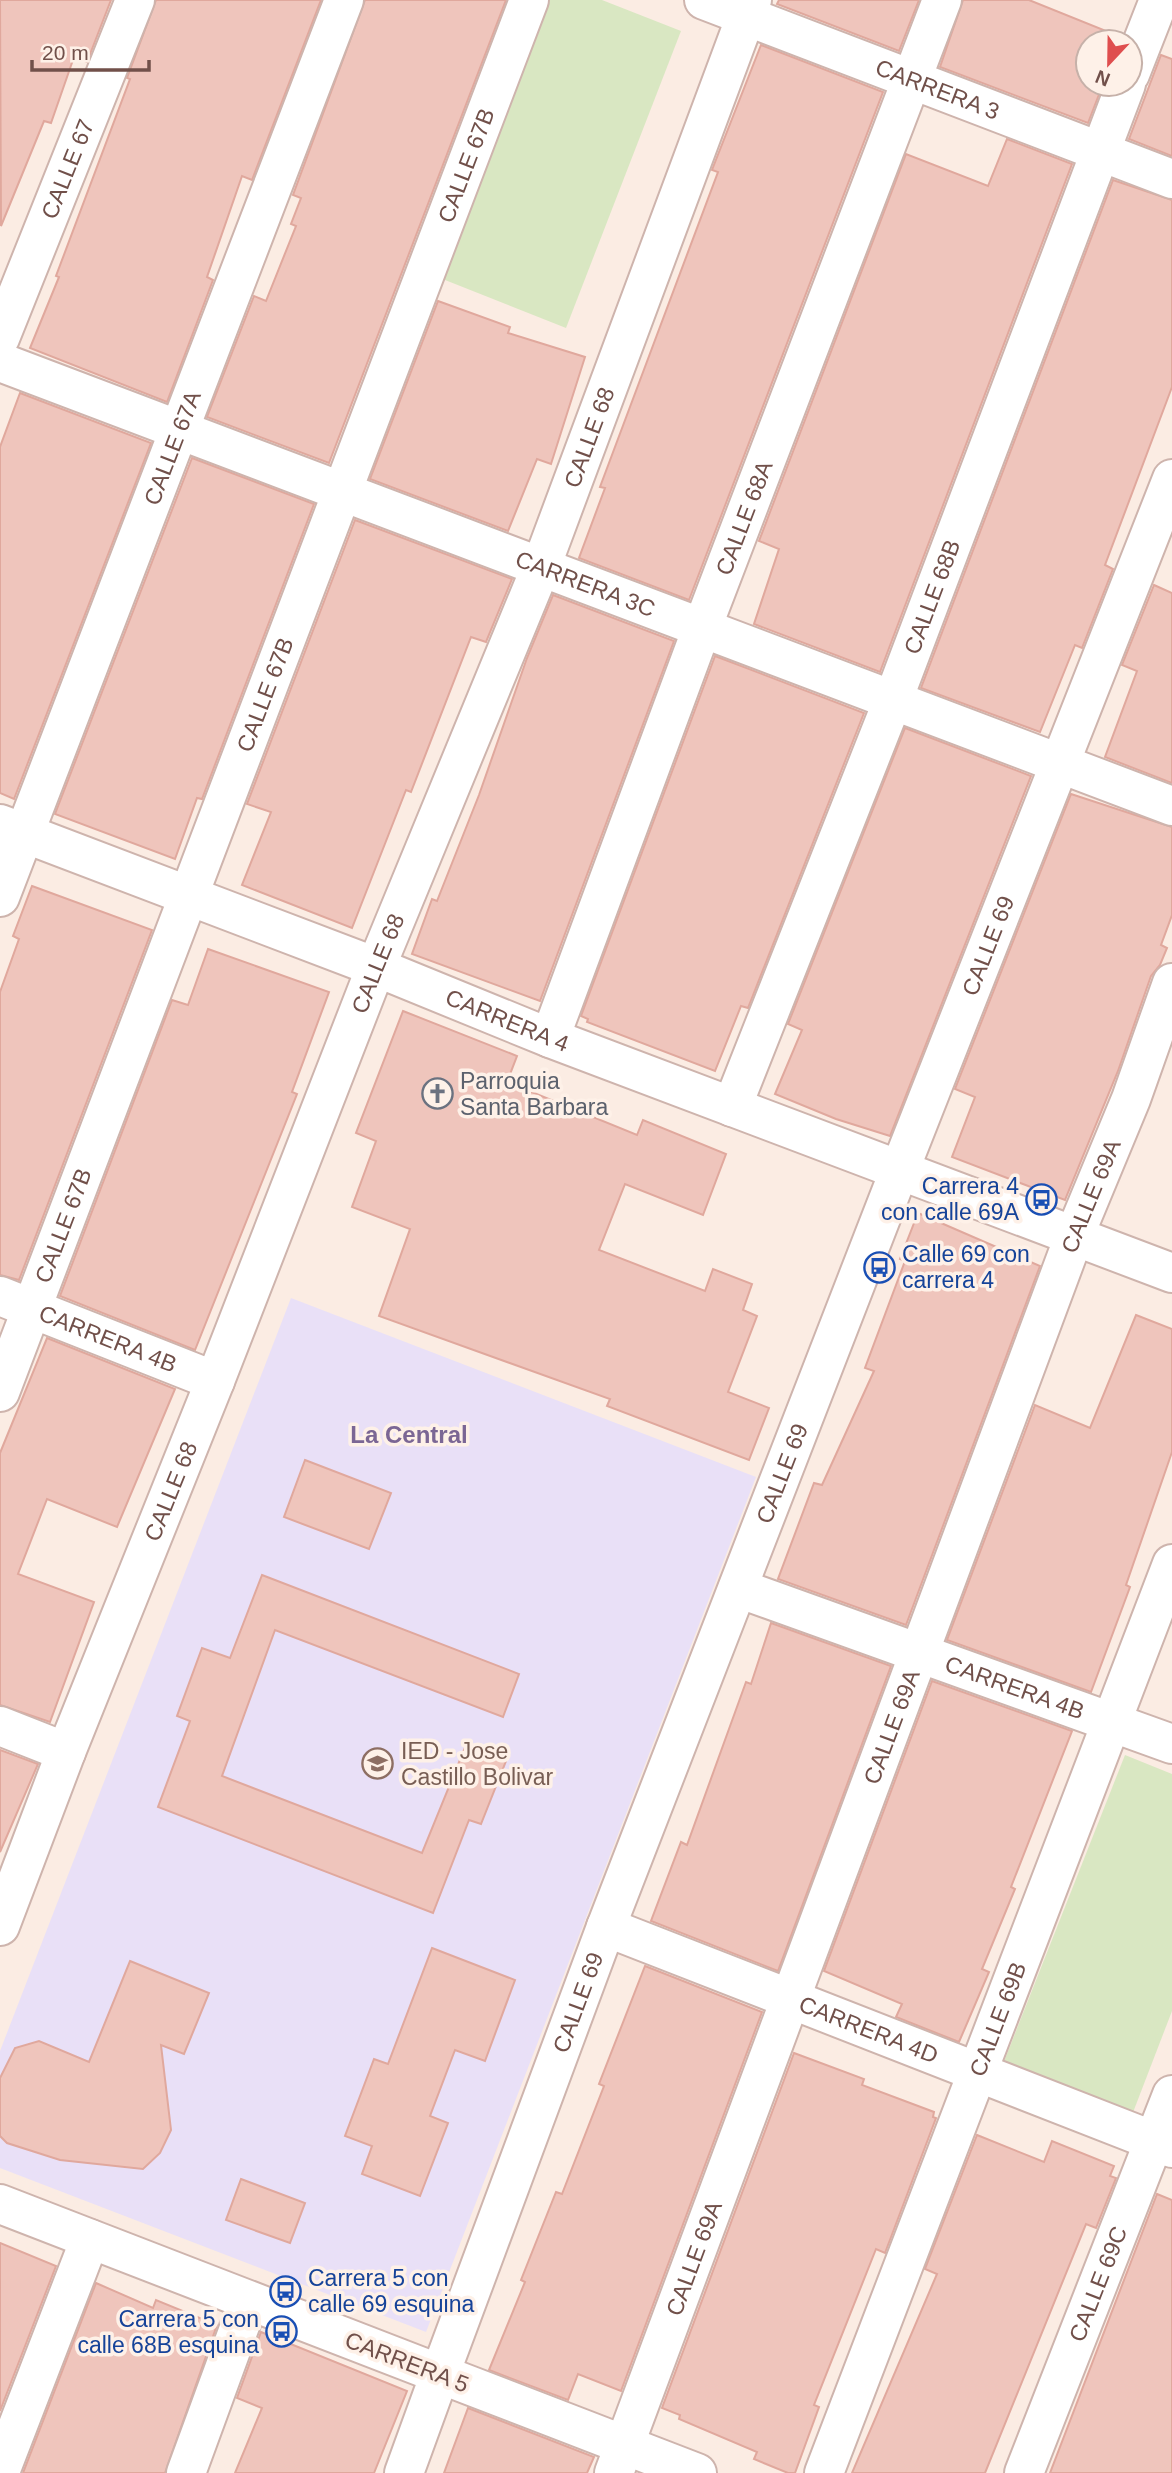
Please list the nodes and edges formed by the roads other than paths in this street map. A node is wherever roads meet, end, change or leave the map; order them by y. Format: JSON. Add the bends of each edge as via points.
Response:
{"nodes":[{"id":1,"x":135,"y":0,"type":"edge"},
{"id":2,"x":345,"y":0,"type":"edge"},
{"id":3,"x":529,"y":0,"type":"edge"},
{"id":4,"x":704,"y":0,"type":"edge"},
{"id":5,"x":942,"y":0,"type":"edge"},
{"id":6,"x":1159,"y":0,"type":"edge"},
{"id":7,"x":749,"y":8,"type":"edge"},
{"id":8,"x":1144,"y":38,"type":"edge"},
{"id":9,"x":913,"y":80,"type":"junction"},
{"id":10,"x":1121,"y":98,"type":"edge"},
{"id":11,"x":1100,"y":152,"type":"junction"},
{"id":12,"x":1172,"y":179,"type":"edge"},
{"id":13,"x":0,"y":338,"type":"edge"},
{"id":14,"x":0,"y":362,"type":"edge"},
{"id":15,"x":180,"y":430,"type":"junction"},
{"id":16,"x":1172,"y":479,"type":"edge"},
{"id":17,"x":344,"y":492,"type":"junction"},
{"id":18,"x":541,"y":567,"type":"junction"},
{"id":19,"x":702,"y":628,"type":"junction"},
{"id":20,"x":893,"y":700,"type":"junction"},
{"id":21,"x":1061,"y":764,"type":"junction"},
{"id":22,"x":1172,"y":806,"type":"edge"},
{"id":23,"x":12,"y":828,"type":"edge"},
{"id":24,"x":0,"y":897,"type":"edge"},
{"id":25,"x":190,"y":897,"type":"junction"},
{"id":26,"x":376,"y":967,"type":"junction"},
{"id":27,"x":1172,"y":983,"type":"edge"},
{"id":28,"x":550,"y":1038,"type":"junction"},
{"id":29,"x":732,"y":1107,"type":"junction"},
{"id":30,"x":900,"y":1169,"type":"junction"},
{"id":31,"x":1075,"y":1234,"type":"junction"},
{"id":32,"x":1172,"y":1273,"type":"edge"},
{"id":33,"x":16,"y":1302,"type":"edge"},
{"id":34,"x":215,"y":1381,"type":"junction"},
{"id":35,"x":0,"y":1392,"type":"edge"},
{"id":36,"x":1172,"y":1564,"type":"edge"},
{"id":37,"x":738,"y":1588,"type":"junction"},
{"id":38,"x":921,"y":1654,"type":"junction"},
{"id":39,"x":1111,"y":1722,"type":"junction"},
{"id":40,"x":0,"y":1726,"type":"edge"},
{"id":41,"x":1172,"y":1744,"type":"edge"},
{"id":42,"x":66,"y":1752,"type":"junction"},
{"id":43,"x":0,"y":1926,"type":"edge"},
{"id":44,"x":606,"y":1927,"type":"junction"},
{"id":45,"x":791,"y":1997,"type":"junction"},
{"id":46,"x":978,"y":2071,"type":"junction"},
{"id":47,"x":1172,"y":2095,"type":"edge"},
{"id":48,"x":1163,"y":2144,"type":"edge"},
{"id":49,"x":0,"y":2204,"type":"edge"},
{"id":50,"x":90,"y":2239,"type":"junction"},
{"id":51,"x":249,"y":2301,"type":"junction"},
{"id":52,"x":440,"y":2375,"type":"junction"},
{"id":53,"x":619,"y":2459,"type":"edge"},
{"id":54,"x":0,"y":2472,"type":"edge"},
{"id":55,"x":186,"y":2473,"type":"edge"},
{"id":56,"x":404,"y":2473,"type":"edge"},
{"id":57,"x":697,"y":2473,"type":"edge"},
{"id":58,"x":824,"y":2473,"type":"edge"},
{"id":59,"x":1024,"y":2473,"type":"edge"}],
"edges":[{"from":1,"to":13,"type":"street","name":"CALLE 67"},
{"from":2,"to":15,"type":"street","name":"CALLE 67A"},
{"from":3,"to":17,"type":"street","name":"CALLE 67B"},
{"from":4,"to":7,"type":"street","name":"CARRERA 3"},
{"from":5,"to":9,"type":"street","name":"CALLE 68A"},
{"from":6,"to":8,"type":"street"},
{"from":7,"to":9,"type":"street","name":"CARRERA 3"},
{"from":7,"to":18,"type":"street","name":"CALLE 68"},
{"from":9,"to":11,"type":"street","name":"CARRERA 3"},
{"from":9,"to":19,"type":"street","name":"CALLE 68A"},
{"from":10,"to":11,"type":"street","name":"CALLE 68B"},
{"from":11,"to":12,"type":"street","name":"CARRERA 3"},
{"from":11,"to":20,"type":"street","name":"CALLE 68B"},
{"from":14,"to":15,"type":"street","name":"CARRERA 3C"},
{"from":15,"to":17,"type":"street","name":"CARRERA 3C"},
{"from":15,"to":23,"type":"street","name":"CALLE 67A"},
{"from":16,"to":21,"type":"street","name":"CALLE 69"},
{"from":17,"to":18,"type":"street","name":"CARRERA 3C"},
{"from":17,"to":25,"type":"street","name":"CALLE 67B"},
{"from":18,"to":19,"type":"street","name":"CARRERA 3C"},
{"from":18,"to":26,"type":"street","name":"CALLE 68"},
{"from":19,"to":20,"type":"street","name":"CARRERA 3C"},
{"from":19,"to":28,"type":"street","name":"CALLE 68A"},
{"from":20,"to":21,"type":"street","name":"CARRERA 3C"},
{"from":20,"to":29,"type":"street","name":"CALLE 68B"},
{"from":21,"to":22,"type":"street","name":"CARRERA 3C"},
{"from":21,"to":30,"type":"street","name":"CALLE 69"},
{"from":23,"to":24,"type":"street","name":"CALLE 67A"},
{"from":23,"to":25,"type":"street","name":"CARRERA 4"},
{"from":25,"to":26,"type":"street","name":"CARRERA 4"},
{"from":25,"to":33,"type":"street","name":"CALLE 67B"},
{"from":26,"to":28,"type":"street","name":"CARRERA 4"},
{"from":26,"to":34,"type":"street","name":"CALLE 68"},
{"from":27,"to":31,"type":"street","name":"CALLE 69A","via":[[1131,1099]]},
{"from":28,"to":29,"type":"street","name":"CARRERA 4"},
{"from":29,"to":30,"type":"street","name":"CARRERA 4"},
{"from":30,"to":31,"type":"street","name":"CARRERA 4"},
{"from":30,"to":37,"type":"street","name":"CALLE 69"},
{"from":31,"to":32,"type":"street","name":"CARRERA 4"},
{"from":31,"to":38,"type":"street","name":"CALLE 69A"},
{"from":33,"to":34,"type":"street","name":"CARRERA 4B"},
{"from":33,"to":35,"type":"street","name":"CALLE 67B"},
{"from":34,"to":42,"type":"street","name":"CALLE 68"},
{"from":36,"to":39,"type":"street","name":"CALLE 69B"},
{"from":37,"to":38,"type":"street","name":"CARRERA 4B"},
{"from":37,"to":44,"type":"street","name":"CALLE 69"},
{"from":38,"to":39,"type":"street","name":"CARRERA 4B"},
{"from":38,"to":45,"type":"street","name":"CALLE 69A"},
{"from":39,"to":41,"type":"street","name":"CARRERA 4B"},
{"from":39,"to":46,"type":"street","name":"CALLE 69B"},
{"from":40,"to":42,"type":"street"},
{"from":42,"to":43,"type":"street","name":"CALLE 68"},
{"from":44,"to":45,"type":"street","name":"CARRERA 4D"},
{"from":44,"to":52,"type":"street","name":"CALLE 69"},
{"from":45,"to":46,"type":"street","name":"CARRERA 4D"},
{"from":45,"to":53,"type":"street","name":"CALLE 69A"},
{"from":46,"to":48,"type":"street","name":"CARRERA 4D"},
{"from":46,"to":58,"type":"street","name":"CALLE 69B"},
{"from":47,"to":48,"type":"street","name":"CALLE 69C"},
{"from":48,"to":59,"type":"street","name":"CALLE 69C"},
{"from":49,"to":50,"type":"street","name":"CARRERA 5"},
{"from":50,"to":51,"type":"street","name":"CARRERA 5"},
{"from":50,"to":54,"type":"street"},
{"from":51,"to":52,"type":"street","name":"CARRERA 5"},
{"from":51,"to":55,"type":"street"},
{"from":52,"to":53,"type":"street","name":"CARRERA 5"},
{"from":52,"to":56,"type":"street","name":"CALLE 69"},
{"from":53,"to":57,"type":"street","name":"CARRERA 5"}]}
